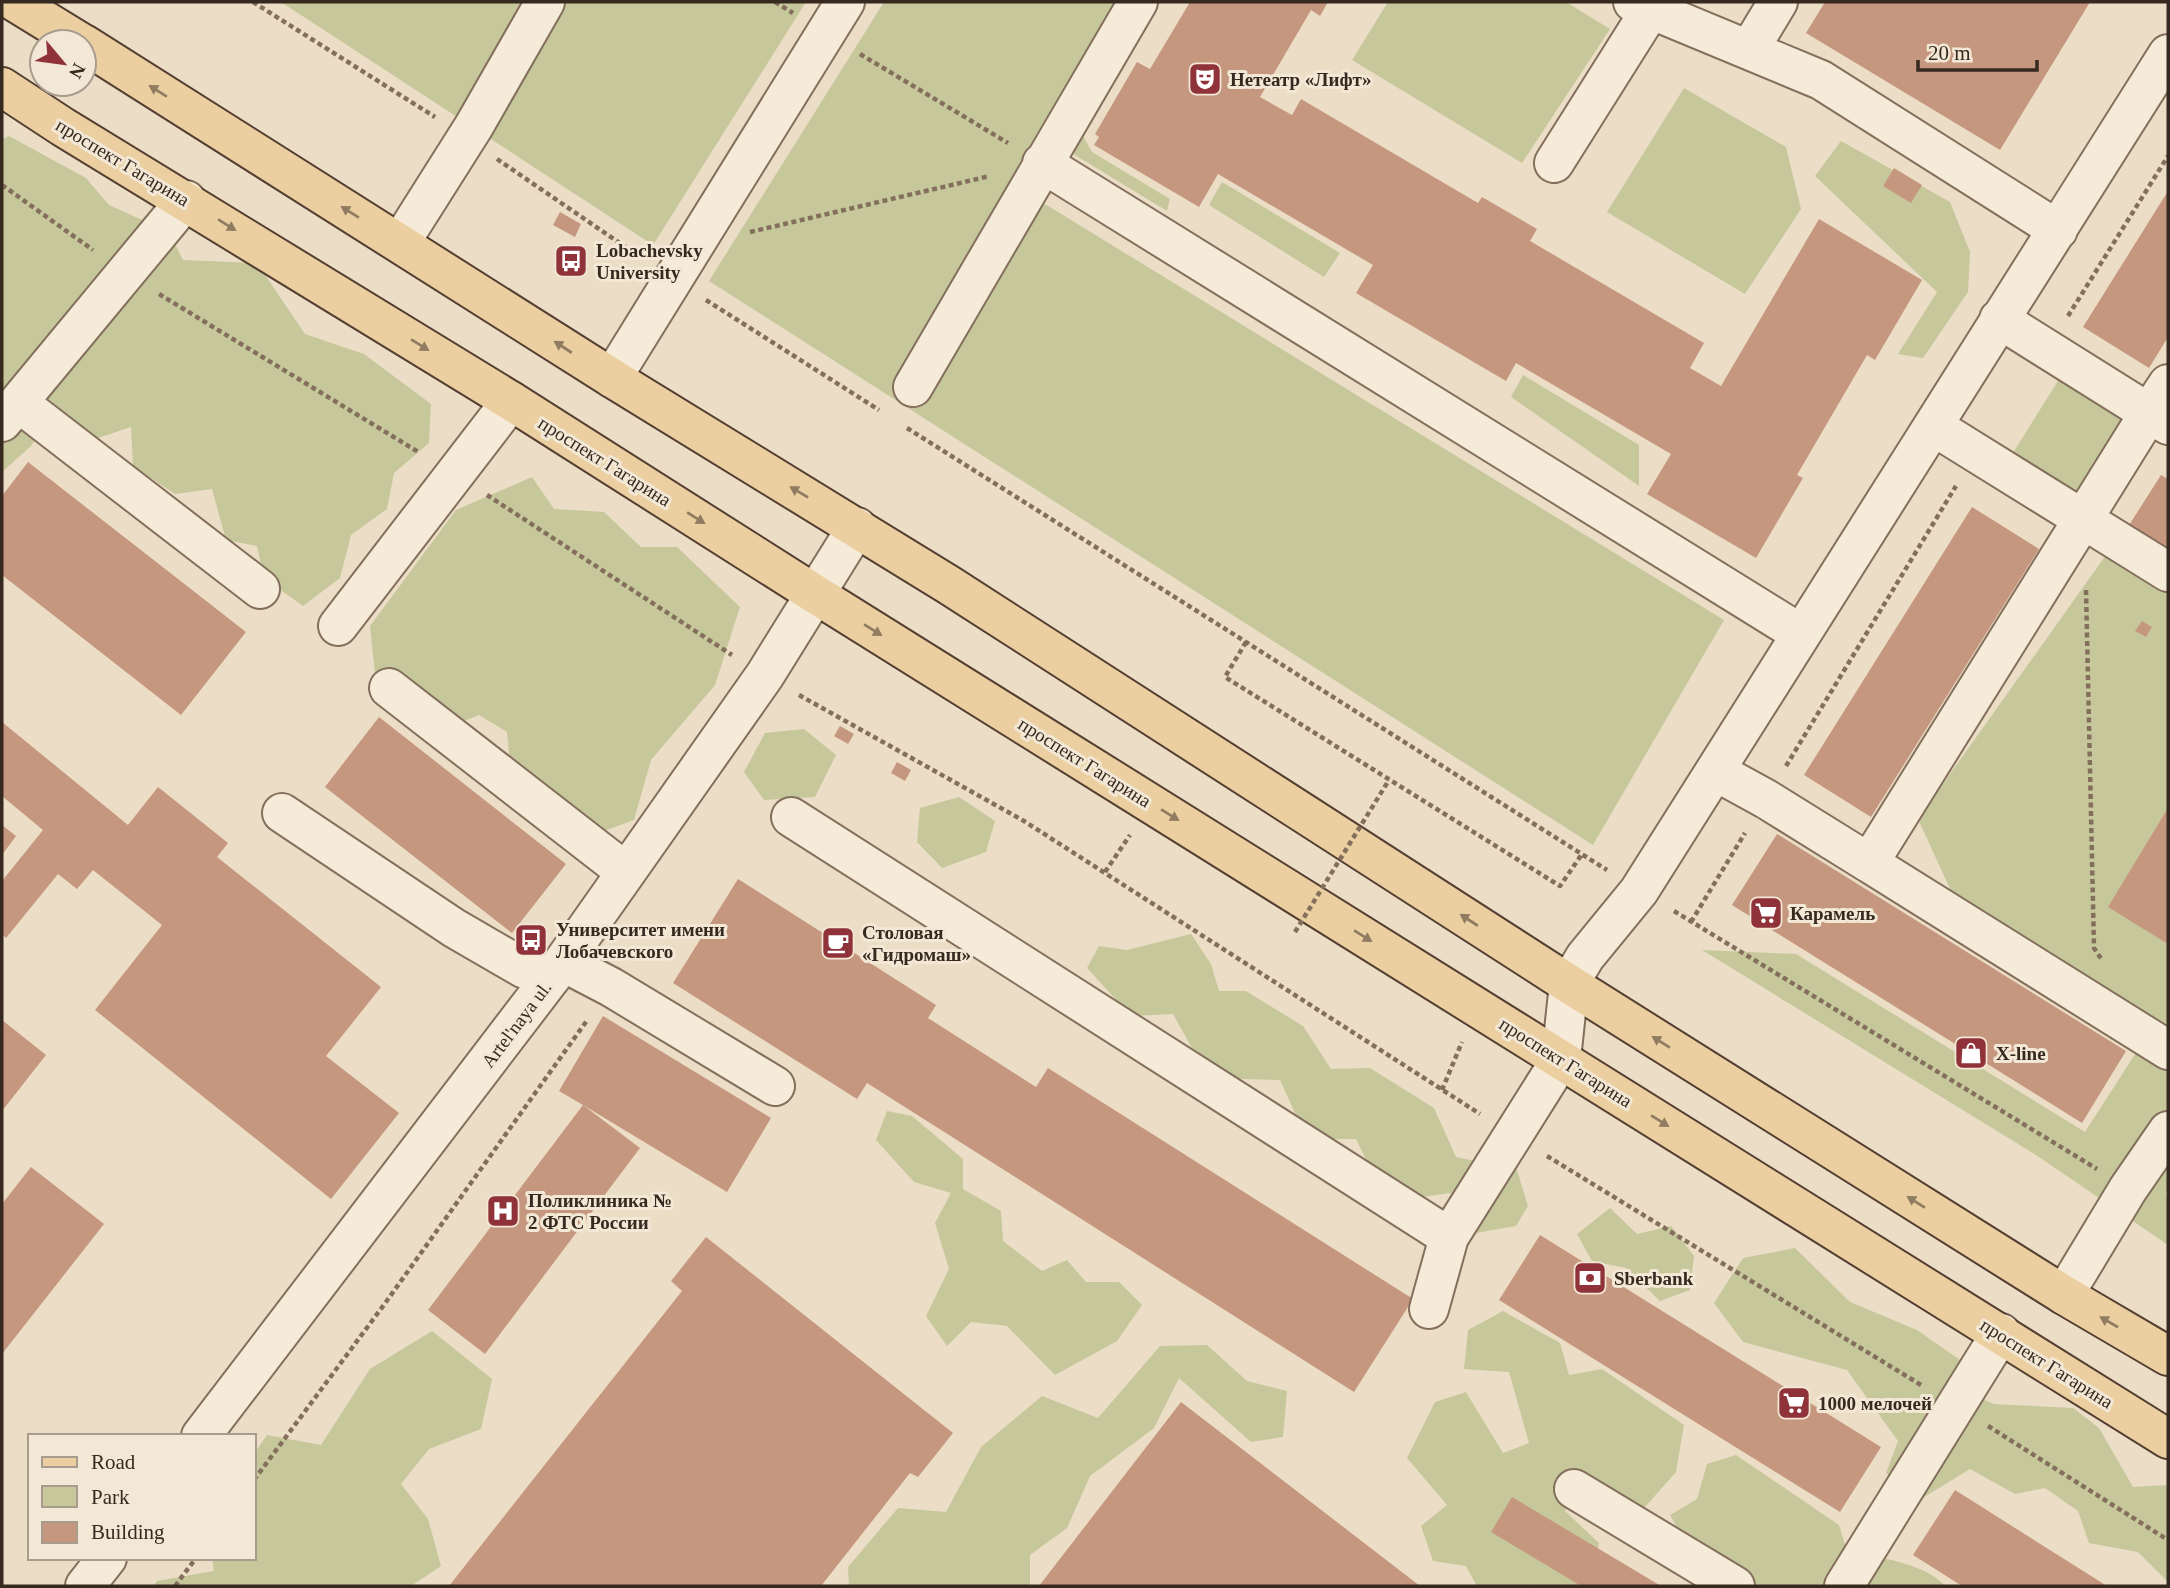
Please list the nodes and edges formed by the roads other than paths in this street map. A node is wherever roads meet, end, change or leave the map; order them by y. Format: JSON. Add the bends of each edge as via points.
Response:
{"nodes":[{"id":1,"x":15,"y":2,"type":"edge"},
{"id":2,"x":545,"y":2,"type":"edge"},
{"id":3,"x":845,"y":2,"type":"edge"},
{"id":4,"x":1138,"y":2,"type":"edge"},
{"id":5,"x":1778,"y":2,"type":"edge"},
{"id":6,"x":1642,"y":6,"type":"edge"},
{"id":7,"x":57,"y":28,"type":"edge"},
{"id":8,"x":1749,"y":50,"type":"junction"},
{"id":9,"x":98,"y":53,"type":"edge"},
{"id":10,"x":2168,"y":54,"type":"edge"},
{"id":11,"x":2,"y":87,"type":"edge"},
{"id":12,"x":1042,"y":163,"type":"junction"},
{"id":13,"x":1554,"y":163,"type":"dead end"},
{"id":14,"x":186,"y":200,"type":"junction"},
{"id":15,"x":2058,"y":230,"type":"junction"},
{"id":16,"x":400,"y":243,"type":"junction"},
{"id":17,"x":1999,"y":319,"type":"junction"},
{"id":18,"x":612,"y":378,"type":"junction"},
{"id":19,"x":913,"y":387,"type":"dead end"},
{"id":20,"x":511,"y":401,"type":"junction"},
{"id":21,"x":2162,"y":407,"type":"edge"},
{"id":22,"x":10,"y":413,"type":"edge"},
{"id":23,"x":1933,"y":426,"type":"junction"},
{"id":24,"x":2084,"y":519,"type":"junction"},
{"id":25,"x":857,"y":527,"type":"junction"},
{"id":26,"x":2168,"y":572,"type":"edge"},
{"id":27,"x":260,"y":589,"type":"dead end"},
{"id":28,"x":815,"y":594,"type":"junction"},
{"id":29,"x":338,"y":626,"type":"dead end"},
{"id":30,"x":1801,"y":634,"type":"junction"},
{"id":31,"x":389,"y":688,"type":"dead end"},
{"id":32,"x":1715,"y":771,"type":"junction"},
{"id":33,"x":282,"y":813,"type":"dead end"},
{"id":34,"x":791,"y":817,"type":"dead end"},
{"id":35,"x":1869,"y":863,"type":"junction"},
{"id":36,"x":626,"y":872,"type":"junction"},
{"id":37,"x":557,"y":970,"type":"junction"},
{"id":38,"x":1569,"y":984,"type":"junction"},
{"id":39,"x":2168,"y":1050,"type":"edge"},
{"id":40,"x":1561,"y":1059,"type":"junction"},
{"id":41,"x":775,"y":1086,"type":"dead end"},
{"id":42,"x":2168,"y":1131,"type":"edge"},
{"id":43,"x":1448,"y":1237,"type":"junction"},
{"id":44,"x":2064,"y":1295,"type":"junction"},
{"id":45,"x":1429,"y":1309,"type":"dead end"},
{"id":46,"x":2001,"y":1333,"type":"junction"},
{"id":47,"x":2168,"y":1356,"type":"edge"},
{"id":48,"x":203,"y":1434,"type":"edge"},
{"id":49,"x":2168,"y":1439,"type":"edge"},
{"id":50,"x":1574,"y":1489,"type":"dead end"},
{"id":51,"x":105,"y":1560,"type":"edge"},
{"id":52,"x":85,"y":1586,"type":"edge"},
{"id":53,"x":1735,"y":1586,"type":"edge"},
{"id":54,"x":1844,"y":1586,"type":"edge"}],
"edges":[{"from":1,"to":7,"type":"main road"},
{"from":2,"to":16,"type":"street"},
{"from":3,"to":18,"type":"street"},
{"from":4,"to":12,"type":"street"},
{"from":5,"to":8,"type":"street"},
{"from":6,"to":8,"type":"street"},
{"from":6,"to":13,"type":"street"},
{"from":8,"to":15,"type":"street","via":[[1821,80]]},
{"from":16,"to":9,"type":"main road","one_way":true},
{"from":10,"to":15,"type":"street"},
{"from":11,"to":14,"type":"main road","name":"проспект Гагарина"},
{"from":12,"to":19,"type":"street"},
{"from":12,"to":30,"type":"street"},
{"from":14,"to":20,"type":"main road","name":"проспект Гагарина","one_way":true},
{"from":14,"to":22,"type":"street"},
{"from":15,"to":17,"type":"street"},
{"from":18,"to":16,"type":"main road","one_way":true},
{"from":17,"to":21,"type":"street","via":[[2047,350]]},
{"from":17,"to":23,"type":"street"},
{"from":25,"to":18,"type":"main road","one_way":true},
{"from":20,"to":28,"type":"main road","name":"проспект Гагарина","one_way":true},
{"from":20,"to":29,"type":"street"},
{"from":21,"to":24,"type":"street"},
{"from":22,"to":27,"type":"street"},
{"from":23,"to":24,"type":"street"},
{"from":23,"to":30,"type":"street"},
{"from":24,"to":26,"type":"street"},
{"from":24,"to":35,"type":"street"},
{"from":25,"to":28,"type":"street","name":"Artel'naya ul."},
{"from":38,"to":25,"type":"main road","one_way":true},
{"from":28,"to":36,"type":"street","name":"Artel'naya ul.","via":[[765,675]]},
{"from":28,"to":40,"type":"main road","name":"проспект Гагарина","one_way":true},
{"from":30,"to":32,"type":"street"},
{"from":31,"to":36,"type":"street"},
{"from":32,"to":35,"type":"street"},
{"from":32,"to":38,"type":"street","via":[[1639,891]]},
{"from":33,"to":37,"type":"street","via":[[454,928],[523,968]]},
{"from":34,"to":43,"type":"street"},
{"from":35,"to":39,"type":"street"},
{"from":36,"to":37,"type":"street","name":"Artel'naya ul."},
{"from":37,"to":41,"type":"street","via":[[611,987]]},
{"from":37,"to":48,"type":"street","name":"Artel'naya ul."},
{"from":38,"to":40,"type":"street"},
{"from":44,"to":38,"type":"main road","one_way":true},
{"from":40,"to":43,"type":"street"},
{"from":40,"to":46,"type":"main road","name":"проспект Гагарина","one_way":true},
{"from":42,"to":44,"type":"street"},
{"from":43,"to":45,"type":"street"},
{"from":47,"to":44,"type":"main road","one_way":true},
{"from":46,"to":49,"type":"main road","name":"проспект Гагарина"},
{"from":46,"to":54,"type":"street"},
{"from":50,"to":53,"type":"street"},
{"from":51,"to":52,"type":"street"}]}
